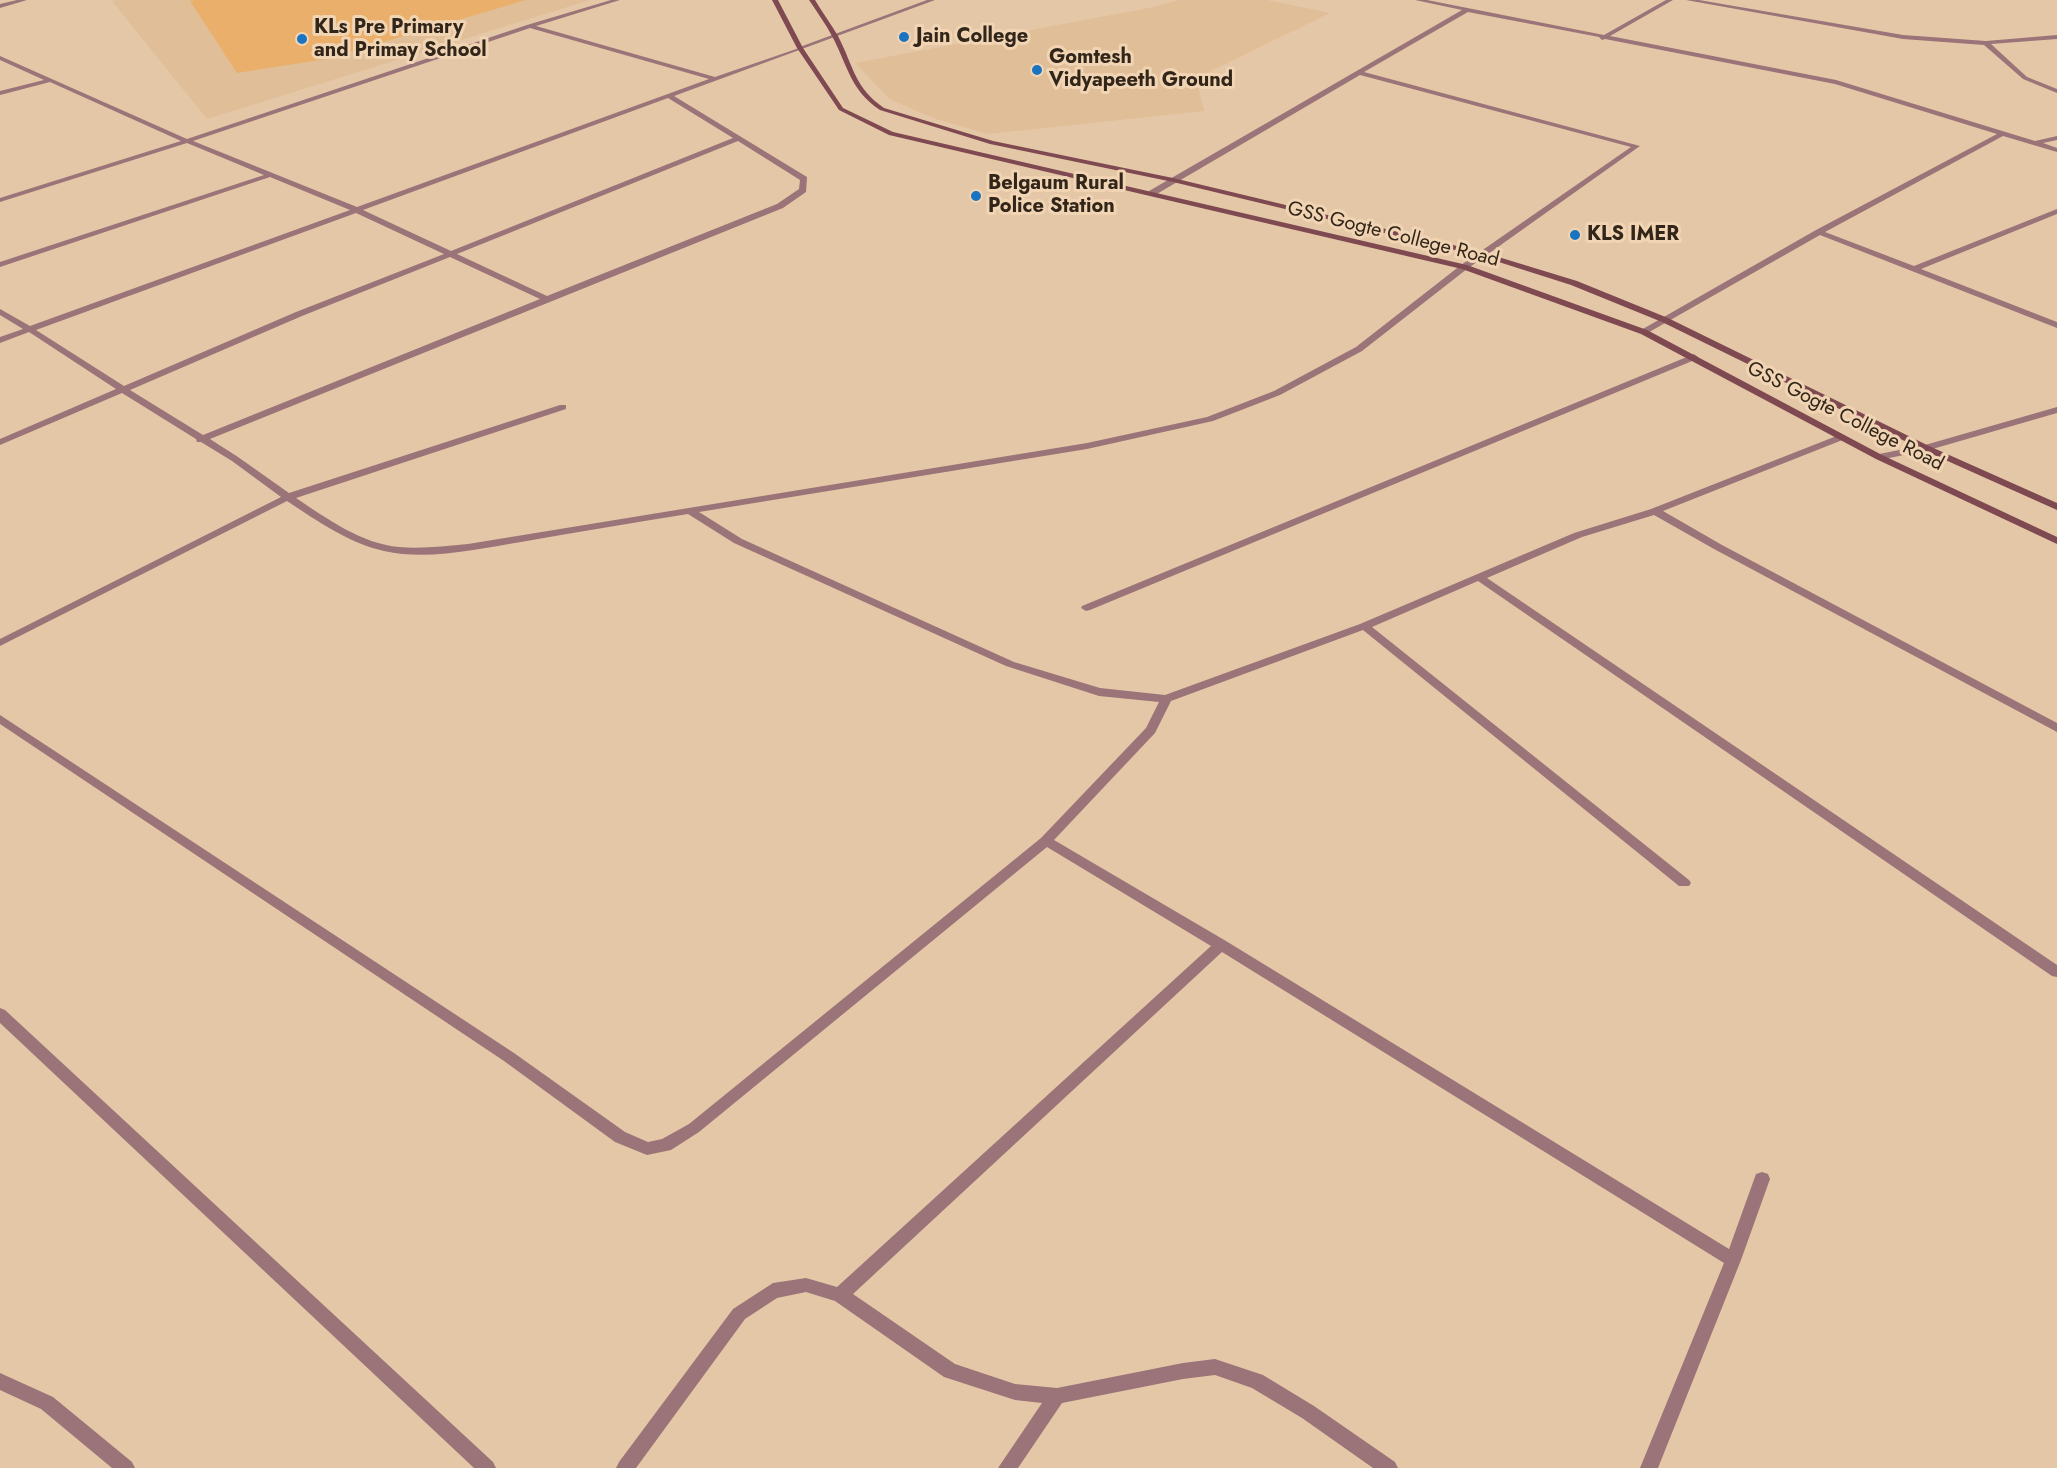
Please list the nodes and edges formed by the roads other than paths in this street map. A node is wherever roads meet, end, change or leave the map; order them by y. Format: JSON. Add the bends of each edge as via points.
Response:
{"nodes":[{"id":1,"x":24,"y":0,"type":"edge"},
{"id":2,"x":617,"y":0,"type":"edge"},
{"id":3,"x":774,"y":0,"type":"edge"},
{"id":4,"x":812,"y":0,"type":"edge"},
{"id":5,"x":932,"y":0,"type":"edge"},
{"id":6,"x":1418,"y":0,"type":"edge"},
{"id":7,"x":1670,"y":0,"type":"edge"},
{"id":8,"x":1689,"y":0,"type":"edge"},
{"id":9,"x":0,"y":6,"type":"edge"},
{"id":10,"x":1467,"y":10,"type":"junction"},
{"id":11,"x":529,"y":26,"type":"junction"},
{"id":12,"x":835,"y":35,"type":"junction"},
{"id":13,"x":1602,"y":38,"type":"junction"},
{"id":14,"x":2057,"y":38,"type":"edge"},
{"id":15,"x":1986,"y":42,"type":"junction"},
{"id":16,"x":800,"y":48,"type":"junction"},
{"id":17,"x":0,"y":58,"type":"edge"},
{"id":18,"x":1360,"y":73,"type":"junction"},
{"id":19,"x":716,"y":79,"type":"junction"},
{"id":20,"x":48,"y":81,"type":"junction"},
{"id":21,"x":2057,"y":91,"type":"edge"},
{"id":22,"x":0,"y":93,"type":"edge"},
{"id":23,"x":669,"y":96,"type":"junction"},
{"id":24,"x":950,"y":131,"type":"junction"},
{"id":25,"x":2002,"y":133,"type":"junction"},
{"id":26,"x":2057,"y":138,"type":"edge"},
{"id":27,"x":738,"y":139,"type":"junction"},
{"id":28,"x":187,"y":141,"type":"junction"},
{"id":29,"x":929,"y":142,"type":"junction"},
{"id":30,"x":2032,"y":143,"type":"junction"},
{"id":31,"x":2057,"y":150,"type":"edge"},
{"id":32,"x":270,"y":175,"type":"junction"},
{"id":33,"x":1173,"y":180,"type":"junction"},
{"id":34,"x":1152,"y":193,"type":"junction"},
{"id":35,"x":0,"y":200,"type":"edge"},
{"id":36,"x":357,"y":210,"type":"junction"},
{"id":37,"x":2057,"y":211,"type":"edge"},
{"id":38,"x":2044,"y":217,"type":"junction"},
{"id":39,"x":2057,"y":222,"type":"edge"},
{"id":40,"x":1819,"y":232,"type":"junction"},
{"id":41,"x":453,"y":254,"type":"junction"},
{"id":42,"x":1482,"y":254,"type":"junction"},
{"id":43,"x":0,"y":265,"type":"edge"},
{"id":44,"x":1464,"y":267,"type":"junction"},
{"id":45,"x":1916,"y":268,"type":"junction"},
{"id":46,"x":547,"y":299,"type":"junction"},
{"id":47,"x":0,"y":312,"type":"edge"},
{"id":48,"x":2057,"y":317,"type":"edge"},
{"id":49,"x":1665,"y":320,"type":"junction"},
{"id":50,"x":2052,"y":323,"type":"edge"},
{"id":51,"x":30,"y":328,"type":"junction"},
{"id":52,"x":1644,"y":332,"type":"junction"},
{"id":53,"x":0,"y":340,"type":"edge"},
{"id":54,"x":1694,"y":357,"type":"junction"},
{"id":55,"x":123,"y":389,"type":"junction"},
{"id":56,"x":563,"y":407,"type":"dead end"},
{"id":57,"x":2057,"y":410,"type":"edge"},
{"id":58,"x":1842,"y":437,"type":"junction"},
{"id":59,"x":200,"y":440,"type":"junction"},
{"id":60,"x":0,"y":442,"type":"edge"},
{"id":61,"x":1926,"y":448,"type":"junction"},
{"id":62,"x":1879,"y":457,"type":"junction"},
{"id":63,"x":288,"y":497,"type":"junction"},
{"id":64,"x":2057,"y":507,"type":"edge"},
{"id":65,"x":1655,"y":511,"type":"junction"},
{"id":66,"x":691,"y":512,"type":"junction"},
{"id":67,"x":2057,"y":541,"type":"edge"},
{"id":68,"x":1479,"y":577,"type":"junction"},
{"id":69,"x":1086,"y":608,"type":"dead end"},
{"id":70,"x":1364,"y":626,"type":"junction"},
{"id":71,"x":0,"y":643,"type":"edge"},
{"id":72,"x":1166,"y":699,"type":"junction"},
{"id":73,"x":0,"y":719,"type":"edge"},
{"id":74,"x":2057,"y":728,"type":"edge"},
{"id":75,"x":1046,"y":841,"type":"junction"},
{"id":76,"x":1684,"y":883,"type":"dead end"},
{"id":77,"x":1221,"y":945,"type":"junction"},
{"id":78,"x":2057,"y":972,"type":"edge"},
{"id":79,"x":0,"y":1014,"type":"edge"},
{"id":80,"x":1762,"y":1179,"type":"dead end"},
{"id":81,"x":1733,"y":1260,"type":"junction"},
{"id":82,"x":840,"y":1295,"type":"junction"},
{"id":83,"x":0,"y":1381,"type":"edge"},
{"id":84,"x":1057,"y":1396,"type":"junction"},
{"id":85,"x":126,"y":1468,"type":"edge"},
{"id":86,"x":487,"y":1468,"type":"edge"},
{"id":87,"x":626,"y":1468,"type":"edge"},
{"id":88,"x":1007,"y":1468,"type":"edge"},
{"id":89,"x":1389,"y":1468,"type":"edge"},
{"id":90,"x":1649,"y":1468,"type":"edge"}],
"edges":[{"from":1,"to":9,"type":"street"},
{"from":2,"to":11,"type":"street"},
{"from":3,"to":16,"type":"main road","name":"GSS Gogte College Road"},
{"from":4,"to":12,"type":"main road"},
{"from":5,"to":12,"type":"street"},
{"from":6,"to":10,"type":"street"},
{"from":7,"to":13,"type":"street"},
{"from":8,"to":15,"type":"street","via":[[1903,37]]},
{"from":10,"to":13,"type":"street"},
{"from":10,"to":18,"type":"street"},
{"from":11,"to":19,"type":"street"},
{"from":11,"to":28,"type":"street"},
{"from":12,"to":16,"type":"street"},
{"from":12,"to":24,"type":"main road","via":[[859,91],[869,102]]},
{"from":13,"to":25,"type":"street","via":[[1836,82]]},
{"from":14,"to":15,"type":"street"},
{"from":15,"to":21,"type":"street","via":[[2025,78]]},
{"from":16,"to":19,"type":"street"},
{"from":16,"to":29,"type":"main road","name":"GSS Gogte College Road","via":[[841,109],[891,134]]},
{"from":17,"to":20,"type":"street"},
{"from":18,"to":33,"type":"street"},
{"from":18,"to":42,"type":"street","via":[[1637,146]]},
{"from":19,"to":23,"type":"street"},
{"from":20,"to":22,"type":"street"},
{"from":20,"to":28,"type":"street"},
{"from":23,"to":27,"type":"street"},
{"from":23,"to":36,"type":"street"},
{"from":24,"to":29,"type":"main road"},
{"from":24,"to":33,"type":"main road"},
{"from":25,"to":30,"type":"street"},
{"from":25,"to":40,"type":"street"},
{"from":26,"to":30,"type":"street"},
{"from":27,"to":41,"type":"street"},
{"from":27,"to":46,"type":"street","via":[[804,179],[803,190],[780,206]]},
{"from":28,"to":32,"type":"street"},
{"from":28,"to":35,"type":"street"},
{"from":29,"to":34,"type":"main road","name":"GSS Gogte College Road"},
{"from":30,"to":31,"type":"street"},
{"from":32,"to":36,"type":"street"},
{"from":32,"to":43,"type":"street"},
{"from":33,"to":34,"type":"street"},
{"from":33,"to":42,"type":"main road"},
{"from":34,"to":44,"type":"main road","name":"GSS Gogte College Road"},
{"from":36,"to":41,"type":"street"},
{"from":36,"to":51,"type":"street"},
{"from":37,"to":38,"type":"street"},
{"from":38,"to":39,"type":"street"},
{"from":38,"to":45,"type":"street"},
{"from":40,"to":45,"type":"street"},
{"from":40,"to":49,"type":"street"},
{"from":41,"to":46,"type":"street"},
{"from":41,"to":55,"type":"street"},
{"from":42,"to":44,"type":"street"},
{"from":42,"to":49,"type":"main road","via":[[1574,283]]},
{"from":44,"to":52,"type":"main road","name":"GSS Gogte College Road"},
{"from":44,"to":66,"type":"street","via":[[1359,349],[1277,393],[1210,419],[1087,446]]},
{"from":45,"to":50,"type":"street"},
{"from":46,"to":59,"type":"street"},
{"from":47,"to":51,"type":"street"},
{"from":48,"to":50,"type":"street"},
{"from":49,"to":52,"type":"street"},
{"from":49,"to":61,"type":"main road"},
{"from":51,"to":53,"type":"street"},
{"from":51,"to":55,"type":"street"},
{"from":52,"to":54,"type":"main road","name":"GSS Gogte College Road"},
{"from":54,"to":58,"type":"main road","name":"GSS Gogte College Road"},
{"from":54,"to":69,"type":"street"},
{"from":55,"to":59,"type":"street"},
{"from":55,"to":60,"type":"street"},
{"from":56,"to":63,"type":"street"},
{"from":57,"to":61,"type":"street"},
{"from":58,"to":62,"type":"main road","name":"GSS Gogte College Road"},
{"from":58,"to":65,"type":"street"},
{"from":59,"to":63,"type":"street"},
{"from":61,"to":62,"type":"street"},
{"from":61,"to":64,"type":"main road"},
{"from":62,"to":67,"type":"main road","name":"GSS Gogte College Road"},
{"from":63,"to":66,"type":"street","via":[[374,545],[408,552],[468,547]]},
{"from":63,"to":71,"type":"street"},
{"from":65,"to":68,"type":"street","via":[[1578,535]]},
{"from":65,"to":74,"type":"street"},
{"from":66,"to":72,"type":"street","via":[[738,541],[1010,664],[1099,692]]},
{"from":68,"to":70,"type":"street"},
{"from":68,"to":78,"type":"street"},
{"from":70,"to":72,"type":"street"},
{"from":70,"to":76,"type":"street"},
{"from":72,"to":75,"type":"street","via":[[1151,730]]},
{"from":73,"to":75,"type":"street","via":[[509,1057],[620,1137],[647,1149],[666,1145],[694,1128]]},
{"from":75,"to":77,"type":"street"},
{"from":77,"to":81,"type":"street"},
{"from":77,"to":82,"type":"street"},
{"from":79,"to":86,"type":"street"},
{"from":80,"to":81,"type":"street"},
{"from":81,"to":90,"type":"street"},
{"from":82,"to":84,"type":"street","via":[[950,1371],[1015,1392]]},
{"from":82,"to":87,"type":"street","via":[[806,1285],[773,1291],[739,1314]]},
{"from":83,"to":85,"type":"street","via":[[47,1403]]},
{"from":84,"to":88,"type":"street"},
{"from":84,"to":89,"type":"street","via":[[1215,1367],[1257,1381]]}]}
